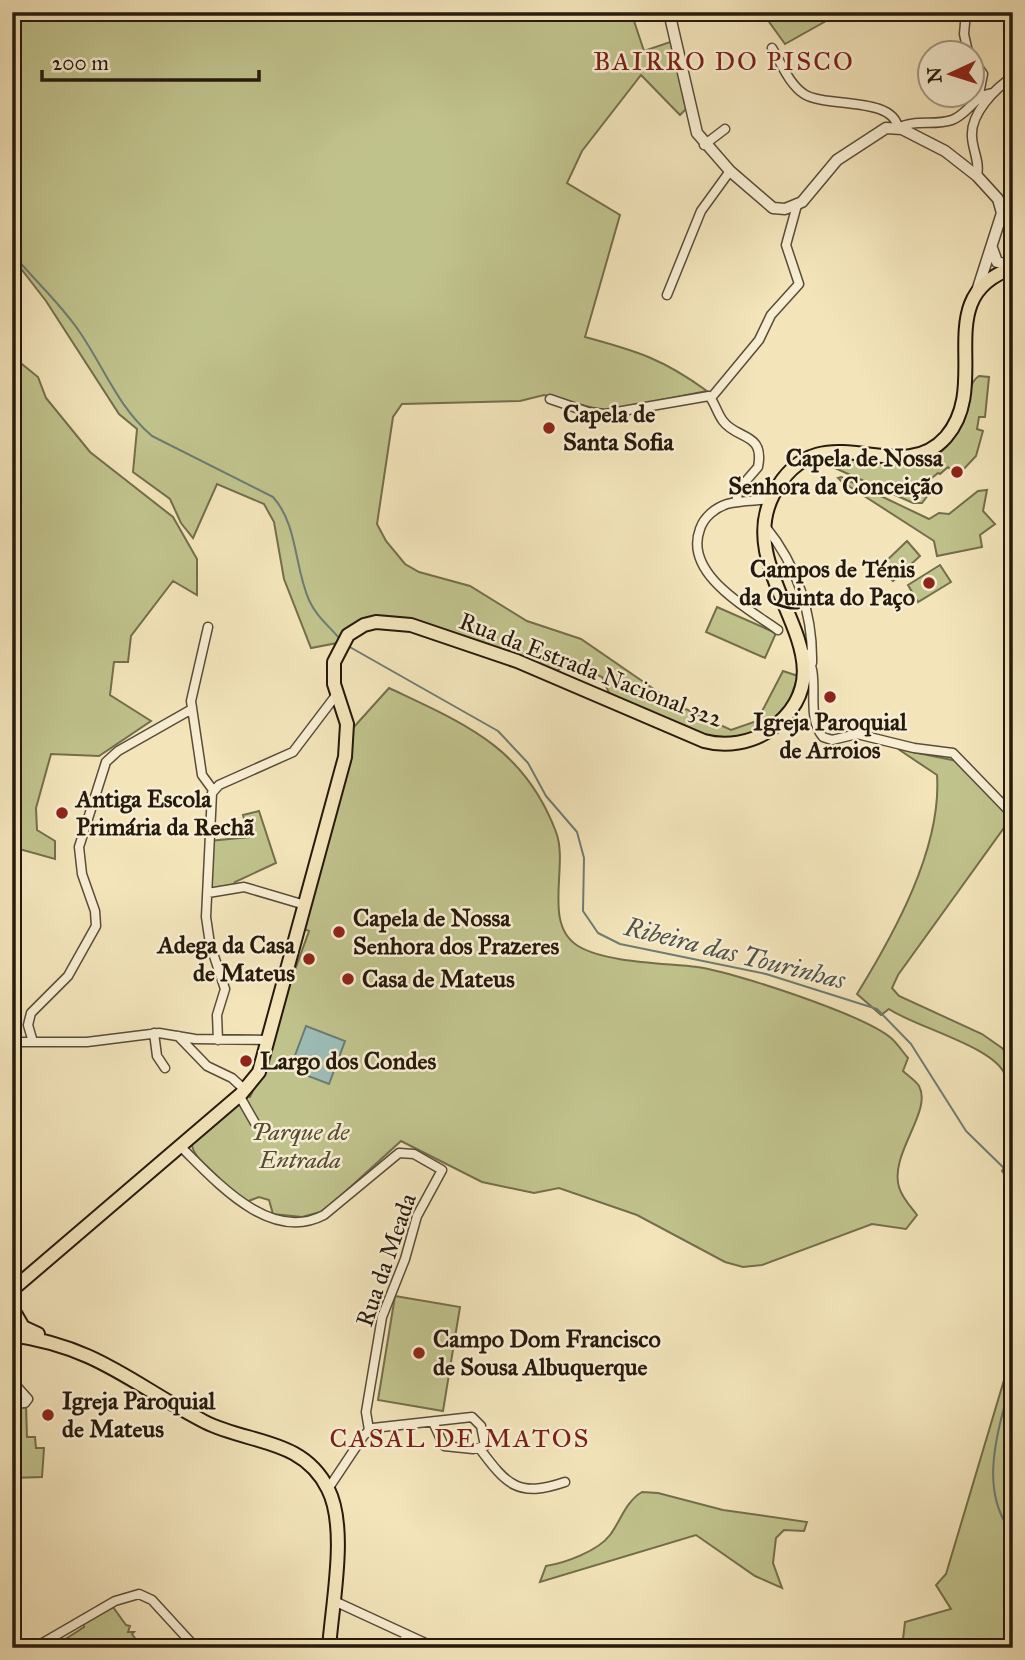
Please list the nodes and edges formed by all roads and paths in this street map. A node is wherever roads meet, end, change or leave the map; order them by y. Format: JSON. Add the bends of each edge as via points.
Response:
{"nodes":[{"id":1,"x":669,"y":12,"type":"edge"},
{"id":2,"x":966,"y":12,"type":"edge"},
{"id":3,"x":965,"y":38,"type":"edge"},
{"id":4,"x":772,"y":48,"type":"dead end"},
{"id":5,"x":1013,"y":77,"type":"edge"},
{"id":6,"x":993,"y":93,"type":"junction"},
{"id":7,"x":986,"y":96,"type":"edge"},
{"id":8,"x":967,"y":108,"type":"edge"},
{"id":9,"x":898,"y":128,"type":"junction"},
{"id":10,"x":725,"y":129,"type":"dead end"},
{"id":11,"x":705,"y":145,"type":"junction"},
{"id":12,"x":730,"y":171,"type":"junction"},
{"id":13,"x":977,"y":176,"type":"junction"},
{"id":14,"x":797,"y":205,"type":"junction"},
{"id":15,"x":1002,"y":206,"type":"junction"},
{"id":16,"x":1013,"y":213,"type":"edge"},
{"id":17,"x":991,"y":252,"type":"junction"},
{"id":18,"x":1013,"y":267,"type":"edge"},
{"id":19,"x":994,"y":276,"type":"junction"},
{"id":20,"x":977,"y":291,"type":"junction"},
{"id":21,"x":667,"y":295,"type":"dead end"},
{"id":22,"x":711,"y":398,"type":"junction"},
{"id":23,"x":550,"y":399,"type":"dead end"},
{"id":24,"x":736,"y":502,"type":"junction"},
{"id":25,"x":769,"y":505,"type":"junction"},
{"id":26,"x":764,"y":525,"type":"junction"},
{"id":27,"x":208,"y":627,"type":"dead end"},
{"id":28,"x":778,"y":631,"type":"dead end"},
{"id":29,"x":803,"y":651,"type":"junction"},
{"id":30,"x":812,"y":670,"type":"junction"},
{"id":31,"x":337,"y":694,"type":"junction"},
{"id":32,"x":192,"y":709,"type":"junction"},
{"id":33,"x":213,"y":790,"type":"junction"},
{"id":34,"x":1013,"y":814,"type":"edge"},
{"id":35,"x":208,"y":893,"type":"junction"},
{"id":36,"x":305,"y":905,"type":"junction"},
{"id":37,"x":154,"y":1033,"type":"junction"},
{"id":38,"x":177,"y":1035,"type":"junction"},
{"id":39,"x":218,"y":1040,"type":"junction"},
{"id":40,"x":269,"y":1040,"type":"junction"},
{"id":41,"x":12,"y":1042,"type":"edge"},
{"id":42,"x":33,"y":1042,"type":"junction"},
{"id":43,"x":165,"y":1068,"type":"dead end"},
{"id":44,"x":242,"y":1093,"type":"junction"},
{"id":45,"x":255,"y":1122,"type":"dead end"},
{"id":46,"x":180,"y":1146,"type":"junction"},
{"id":47,"x":26,"y":1277,"type":"junction"},
{"id":48,"x":12,"y":1290,"type":"edge"},
{"id":49,"x":12,"y":1296,"type":"edge"},
{"id":50,"x":12,"y":1308,"type":"edge"},
{"id":51,"x":16,"y":1328,"type":"edge"},
{"id":52,"x":12,"y":1381,"type":"edge"},
{"id":53,"x":12,"y":1404,"type":"edge"},
{"id":54,"x":433,"y":1422,"type":"junction"},
{"id":55,"x":369,"y":1430,"type":"junction"},
{"id":56,"x":480,"y":1449,"type":"junction"},
{"id":57,"x":565,"y":1482,"type":"dead end"},
{"id":58,"x":328,"y":1489,"type":"junction"},
{"id":59,"x":332,"y":1600,"type":"junction"},
{"id":60,"x":405,"y":1635,"type":"junction"},
{"id":61,"x":34,"y":1648,"type":"edge"},
{"id":62,"x":197,"y":1648,"type":"edge"},
{"id":63,"x":329,"y":1648,"type":"edge"},
{"id":64,"x":404,"y":1648,"type":"edge"},
{"id":65,"x":436,"y":1648,"type":"edge"}],
"edges":[{"from":1,"to":11,"type":"street","via":[[692,118]]},
{"from":2,"to":3,"type":"street"},
{"from":4,"to":9,"type":"street","via":[[794,85],[806,95],[883,110]]},
{"from":5,"to":6,"type":"street"},
{"from":6,"to":7,"type":"street"},
{"from":6,"to":13,"type":"street","via":[[972,131]]},
{"from":8,"to":9,"type":"street","via":[[953,120]]},
{"from":9,"to":13,"type":"street","via":[[944,151]]},
{"from":9,"to":14,"type":"street","via":[[878,131],[836,160]]},
{"from":10,"to":11,"type":"street"},
{"from":11,"to":12,"type":"street"},
{"from":12,"to":14,"type":"street","via":[[773,208]]},
{"from":12,"to":21,"type":"street","via":[[701,211]]},
{"from":13,"to":15,"type":"street"},
{"from":14,"to":22,"type":"street","via":[[786,245],[799,284]]},
{"from":15,"to":16,"type":"street"},
{"from":15,"to":17,"type":"street"},
{"from":17,"to":18,"type":"street","via":[[997,262]]},
{"from":17,"to":19,"type":"street"},
{"from":17,"to":20,"type":"street"},
{"from":18,"to":19,"type":"main road","name":"Rua da Estrada Nacional 322"},
{"from":19,"to":20,"type":"main road","name":"Rua da Estrada Nacional 322"},
{"from":20,"to":25,"type":"main road","name":"Rua da Estrada Nacional 322","via":[[966,319],[964,403],[957,422],[942,440],[909,458],[851,450],[816,456],[791,471]]},
{"from":22,"to":23,"type":"street","via":[[605,414]]},
{"from":22,"to":24,"type":"street","via":[[724,423],[751,439],[758,451],[758,467],[739,489]]},
{"from":24,"to":25,"type":"street"},
{"from":24,"to":28,"type":"street","via":[[716,509],[704,520],[698,536],[700,558],[723,588]]},
{"from":25,"to":26,"type":"main road","name":"Rua da Estrada Nacional 322"},
{"from":26,"to":29,"type":"main road","name":"Rua da Estrada Nacional 322","via":[[767,562]]},
{"from":26,"to":30,"type":"street","via":[[786,559],[806,606]]},
{"from":27,"to":32,"type":"street","via":[[191,694]]},
{"from":29,"to":30,"type":"street"},
{"from":29,"to":31,"type":"main road","name":"Rua da Estrada Nacional 322","via":[[802,681],[787,714],[759,736],[725,744],[696,738],[529,665],[416,626],[372,623],[357,628],[342,643],[333,667]]},
{"from":30,"to":34,"type":"street","via":[[814,718],[823,737],[832,740],[857,734],[953,753]]},
{"from":31,"to":33,"type":"street","via":[[290,754]]},
{"from":31,"to":36,"type":"main road","name":"Rua da Estrada Nacional 322","via":[[347,724],[347,748]]},
{"from":32,"to":33,"type":"street","via":[[202,775]]},
{"from":32,"to":42,"type":"street","via":[[106,762],[79,847],[96,926],[68,976],[31,1013],[28,1021]]},
{"from":33,"to":35,"type":"street","via":[[207,841]]},
{"from":35,"to":36,"type":"street","via":[[242,887]]},
{"from":35,"to":39,"type":"street","via":[[208,938],[225,986],[217,1015]]},
{"from":36,"to":40,"type":"main road","name":"Rua da Estrada Nacional 322"},
{"from":37,"to":38,"type":"street"},
{"from":37,"to":42,"type":"street","via":[[86,1042]]},
{"from":37,"to":43,"type":"street"},
{"from":38,"to":39,"type":"street"},
{"from":38,"to":44,"type":"street","via":[[206,1065],[232,1078]]},
{"from":39,"to":40,"type":"street"},
{"from":40,"to":44,"type":"main road","name":"Rua da Estrada Nacional 322","via":[[259,1072]]},
{"from":41,"to":42,"type":"street"},
{"from":44,"to":45,"type":"street"},
{"from":44,"to":46,"type":"main road","name":"Rua da Estrada Nacional 322"},
{"from":46,"to":47,"type":"main road","name":"Rua da Estrada Nacional 322"},
{"from":46,"to":55,"type":"street","name":"Rua da Meada","via":[[244,1205],[288,1220],[324,1215],[399,1153],[417,1155],[442,1170],[417,1216],[384,1310],[366,1412]]},
{"from":47,"to":48,"type":"main road"},
{"from":47,"to":49,"type":"main road"},
{"from":50,"to":51,"type":"main road"},
{"from":51,"to":58,"type":"main road","via":[[117,1368],[209,1424],[284,1447],[313,1467]]},
{"from":52,"to":53,"type":"street","via":[[29,1399]]},
{"from":54,"to":55,"type":"street"},
{"from":54,"to":56,"type":"street","via":[[444,1446]]},
{"from":54,"to":56,"type":"street","via":[[474,1418],[486,1442]]},
{"from":55,"to":58,"type":"street"},
{"from":56,"to":57,"type":"street","via":[[502,1478],[518,1487],[536,1490]]},
{"from":58,"to":59,"type":"main road","via":[[337,1531]]},
{"from":59,"to":60,"type":"street"},
{"from":59,"to":63,"type":"main road"},
{"from":60,"to":64,"type":"street"},
{"from":60,"to":65,"type":"street"},
{"from":61,"to":62,"type":"street","via":[[115,1601],[139,1594],[152,1600]]}]}
